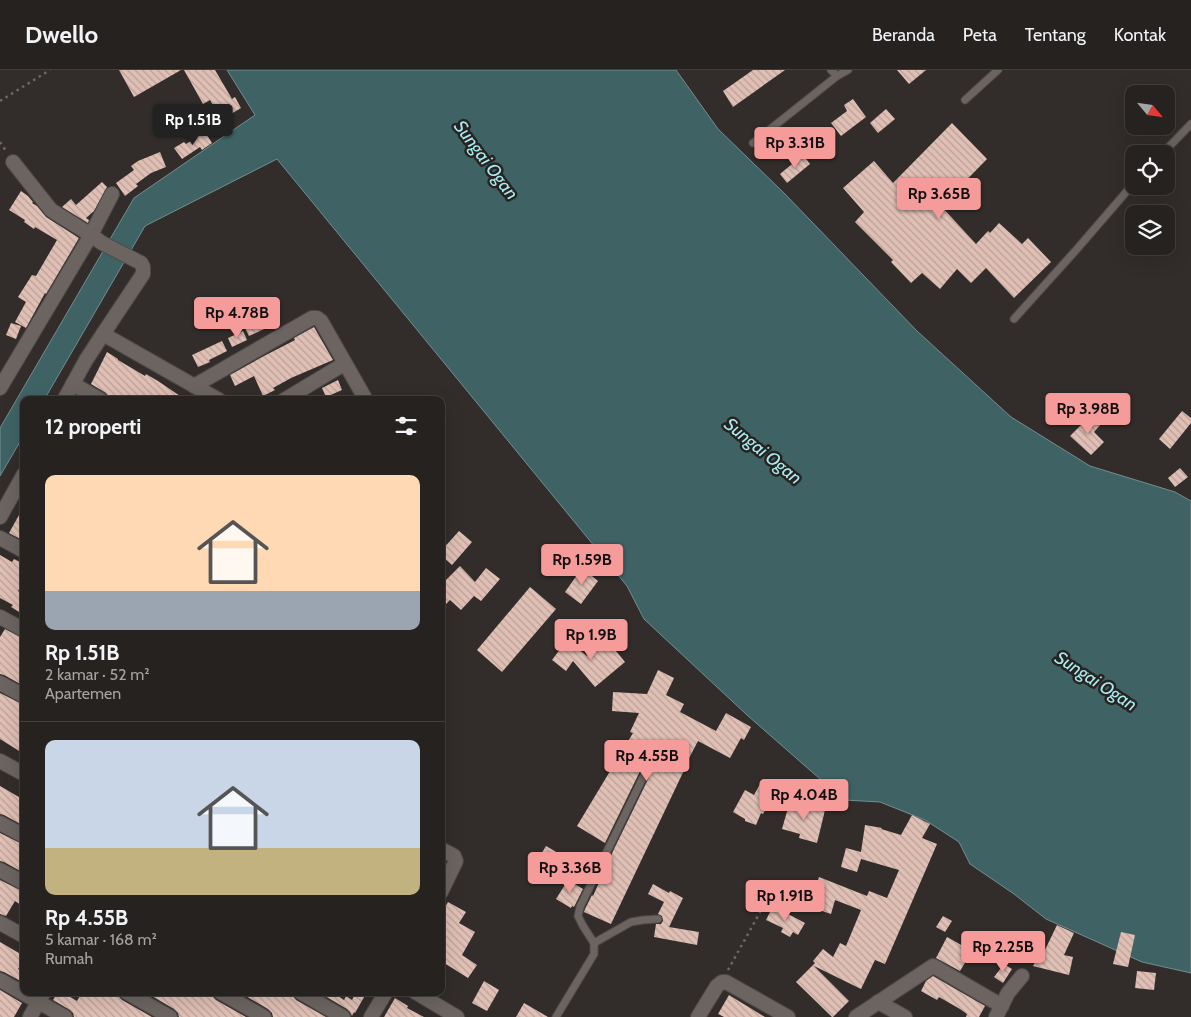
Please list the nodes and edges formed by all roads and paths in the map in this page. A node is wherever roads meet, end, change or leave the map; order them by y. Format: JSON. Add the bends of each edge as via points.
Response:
{"nodes":[{"id":1,"x":50,"y":70,"type":"edge"},
{"id":2,"x":831,"y":70,"type":"edge"},
{"id":3,"x":848,"y":70,"type":"edge"},
{"id":4,"x":998,"y":70,"type":"edge"},
{"id":5,"x":837,"y":76,"type":"junction"},
{"id":6,"x":966,"y":100,"type":"dead end"},
{"id":7,"x":0,"y":101,"type":"edge"},
{"id":8,"x":1191,"y":124,"type":"edge"},
{"id":9,"x":753,"y":143,"type":"dead end"},
{"id":10,"x":1171,"y":145,"type":"edge"},
{"id":11,"x":13,"y":162,"type":"dead end"},
{"id":12,"x":1125,"y":193,"type":"edge"},
{"id":13,"x":112,"y":194,"type":"dead end"},
{"id":14,"x":96,"y":239,"type":"junction"},
{"id":15,"x":1014,"y":318,"type":"dead end"},
{"id":16,"x":103,"y":334,"type":"junction"},
{"id":17,"x":344,"y":364,"type":"junction"},
{"id":18,"x":73,"y":384,"type":"junction"},
{"id":19,"x":194,"y":386,"type":"junction"},
{"id":20,"x":0,"y":388,"type":"edge"},
{"id":21,"x":66,"y":396,"type":"edge"},
{"id":22,"x":94,"y":396,"type":"edge"},
{"id":23,"x":212,"y":396,"type":"edge"},
{"id":24,"x":291,"y":396,"type":"edge"},
{"id":25,"x":364,"y":396,"type":"edge"},
{"id":26,"x":20,"y":485,"type":"edge"},
{"id":27,"x":0,"y":517,"type":"edge"},
{"id":28,"x":0,"y":538,"type":"edge"},
{"id":29,"x":20,"y":549,"type":"edge"},
{"id":30,"x":0,"y":617,"type":"edge"},
{"id":31,"x":20,"y":628,"type":"edge"},
{"id":32,"x":0,"y":683,"type":"edge"},
{"id":33,"x":20,"y":694,"type":"edge"},
{"id":34,"x":0,"y":760,"type":"edge"},
{"id":35,"x":650,"y":763,"type":"dead end"},
{"id":36,"x":20,"y":772,"type":"edge"},
{"id":37,"x":0,"y":823,"type":"edge"},
{"id":38,"x":20,"y":834,"type":"edge"},
{"id":39,"x":445,"y":851,"type":"edge"},
{"id":40,"x":0,"y":870,"type":"edge"},
{"id":41,"x":20,"y":881,"type":"edge"},
{"id":42,"x":445,"y":884,"type":"edge"},
{"id":43,"x":774,"y":887,"type":"dead end"},
{"id":44,"x":658,"y":919,"type":"dead end"},
{"id":45,"x":0,"y":923,"type":"edge"},
{"id":46,"x":20,"y":934,"type":"edge"},
{"id":47,"x":594,"y":942,"type":"junction"},
{"id":48,"x":1022,"y":976,"type":"dead end"},
{"id":49,"x":0,"y":980,"type":"edge"},
{"id":50,"x":722,"y":982,"type":"junction"},
{"id":51,"x":20,"y":988,"type":"edge"},
{"id":52,"x":133,"y":996,"type":"edge"},
{"id":53,"x":227,"y":996,"type":"edge"},
{"id":54,"x":307,"y":996,"type":"edge"},
{"id":55,"x":384,"y":996,"type":"edge"},
{"id":56,"x":422,"y":996,"type":"edge"},
{"id":57,"x":41,"y":997,"type":"edge"},
{"id":58,"x":878,"y":1002,"type":"junction"},
{"id":59,"x":999,"y":1011,"type":"edge"},
{"id":60,"x":30,"y":1017,"type":"edge"},
{"id":61,"x":65,"y":1017,"type":"edge"},
{"id":62,"x":170,"y":1017,"type":"edge"},
{"id":63,"x":264,"y":1017,"type":"edge"},
{"id":64,"x":343,"y":1017,"type":"edge"},
{"id":65,"x":371,"y":1017,"type":"edge"},
{"id":66,"x":458,"y":1017,"type":"edge"},
{"id":67,"x":556,"y":1017,"type":"edge"},
{"id":68,"x":698,"y":1017,"type":"edge"},
{"id":69,"x":788,"y":1017,"type":"edge"},
{"id":70,"x":856,"y":1017,"type":"edge"},
{"id":71,"x":905,"y":1017,"type":"edge"}],
"edges":[{"from":1,"to":7,"type":"path"},
{"from":2,"to":5,"type":"lane"},
{"from":3,"to":5,"type":"lane"},
{"from":4,"to":6,"type":"lane"},
{"from":5,"to":9,"type":"lane"},
{"from":8,"to":10,"type":"lane"},
{"from":11,"to":14,"type":"street","via":[[52,210]]},
{"from":12,"to":15,"type":"lane"},
{"from":13,"to":14,"type":"street"},
{"from":14,"to":16,"type":"street","via":[[141,263],[143,268],[143,274]]},
{"from":14,"to":20,"type":"street"},
{"from":16,"to":18,"type":"street"},
{"from":16,"to":19,"type":"street"},
{"from":17,"to":19,"type":"street","via":[[321,321],[312,318]]},
{"from":17,"to":24,"type":"street"},
{"from":17,"to":25,"type":"street"},
{"from":18,"to":21,"type":"street"},
{"from":18,"to":22,"type":"street"},
{"from":19,"to":23,"type":"street"},
{"from":26,"to":27,"type":"street"},
{"from":28,"to":29,"type":"street"},
{"from":30,"to":31,"type":"street"},
{"from":32,"to":33,"type":"street"},
{"from":34,"to":36,"type":"street"},
{"from":35,"to":47,"type":"lane","via":[[580,907],[578,916]]},
{"from":37,"to":38,"type":"street"},
{"from":39,"to":42,"type":"street","via":[[456,861]]},
{"from":40,"to":41,"type":"street"},
{"from":43,"to":50,"type":"path"},
{"from":44,"to":47,"type":"lane","via":[[632,922]]},
{"from":45,"to":46,"type":"street"},
{"from":47,"to":67,"type":"lane","via":[[594,954]]},
{"from":48,"to":59,"type":"street"},
{"from":49,"to":51,"type":"street"},
{"from":50,"to":68,"type":"street"},
{"from":50,"to":69,"type":"street","via":[[730,983]]},
{"from":52,"to":62,"type":"street"},
{"from":53,"to":63,"type":"street"},
{"from":54,"to":64,"type":"street"},
{"from":55,"to":65,"type":"street"},
{"from":56,"to":66,"type":"street"},
{"from":57,"to":60,"type":"street"},
{"from":57,"to":61,"type":"street"},
{"from":58,"to":59,"type":"street","via":[[933,966],[959,980]]},
{"from":58,"to":70,"type":"street"},
{"from":58,"to":71,"type":"street"}]}
